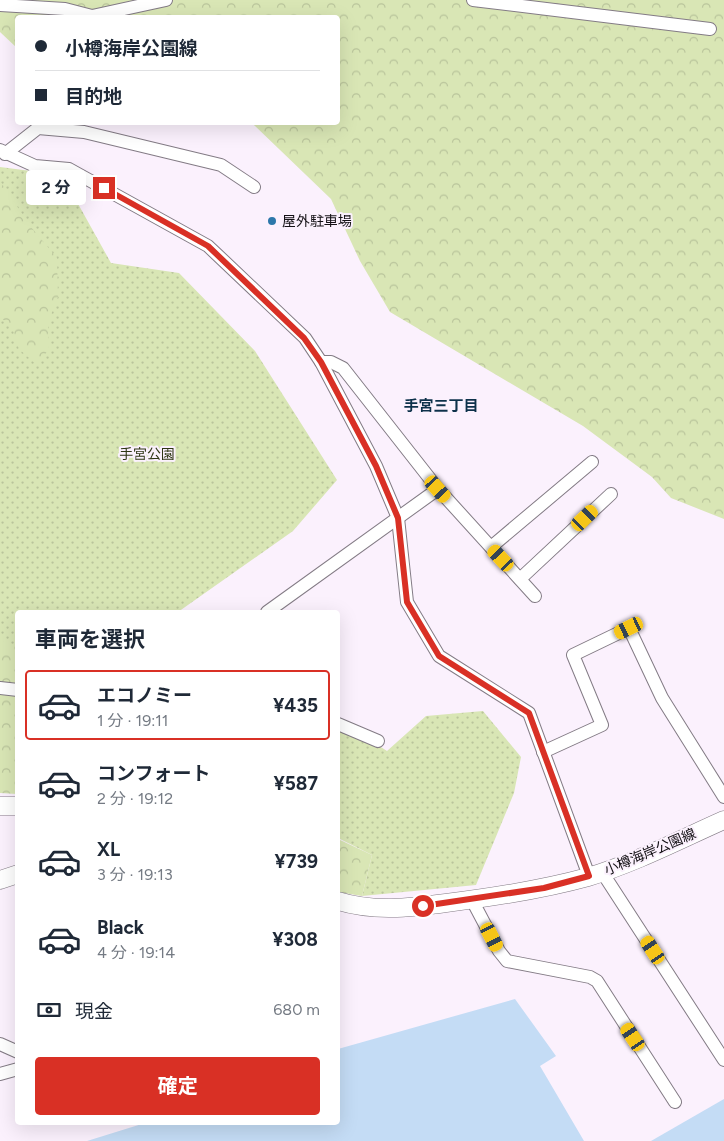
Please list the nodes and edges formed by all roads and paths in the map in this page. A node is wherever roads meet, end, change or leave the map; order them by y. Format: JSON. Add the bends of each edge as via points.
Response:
{"nodes":[{"id":1,"x":76,"y":0,"type":"edge"},
{"id":2,"x":166,"y":0,"type":"edge"},
{"id":3,"x":473,"y":0,"type":"edge"},
{"id":4,"x":0,"y":4,"type":"edge"},
{"id":5,"x":65,"y":9,"type":"junction"},
{"id":6,"x":88,"y":15,"type":"edge"},
{"id":7,"x":97,"y":15,"type":"edge"},
{"id":8,"x":710,"y":29,"type":"dead end"},
{"id":9,"x":2,"y":152,"type":"edge"},
{"id":10,"x":254,"y":187,"type":"dead end"},
{"id":11,"x":321,"y":362,"type":"junction"},
{"id":12,"x":592,"y":462,"type":"dead end"},
{"id":13,"x":438,"y":489,"type":"junction"},
{"id":14,"x":611,"y":494,"type":"dead end"},
{"id":15,"x":398,"y":518,"type":"junction"},
{"id":16,"x":491,"y":547,"type":"junction"},
{"id":17,"x":520,"y":579,"type":"junction"},
{"id":18,"x":535,"y":596,"type":"dead end"},
{"id":19,"x":270,"y":610,"type":"edge"},
{"id":20,"x":0,"y":688,"type":"edge"},
{"id":21,"x":15,"y":690,"type":"edge"},
{"id":22,"x":340,"y":725,"type":"edge"},
{"id":23,"x":378,"y":741,"type":"dead end"},
{"id":24,"x":543,"y":752,"type":"junction"},
{"id":25,"x":724,"y":798,"type":"edge"},
{"id":26,"x":0,"y":806,"type":"edge"},
{"id":27,"x":15,"y":806,"type":"edge"},
{"id":28,"x":724,"y":820,"type":"edge"},
{"id":29,"x":596,"y":874,"type":"junction"},
{"id":30,"x":15,"y":875,"type":"edge"},
{"id":31,"x":0,"y":880,"type":"edge"},
{"id":32,"x":472,"y":900,"type":"junction"},
{"id":33,"x":340,"y":902,"type":"edge"},
{"id":34,"x":0,"y":1044,"type":"edge"},
{"id":35,"x":15,"y":1051,"type":"edge"},
{"id":36,"x":724,"y":1060,"type":"edge"},
{"id":37,"x":15,"y":1069,"type":"edge"},
{"id":38,"x":0,"y":1074,"type":"edge"},
{"id":39,"x":675,"y":1102,"type":"dead end"}],
"edges":[{"from":1,"to":5,"type":"street"},
{"from":2,"to":7,"type":"street"},
{"from":3,"to":8,"type":"street"},
{"from":4,"to":5,"type":"street"},
{"from":5,"to":6,"type":"street"},
{"from":9,"to":10,"type":"street","via":[[38,128],[84,132],[221,165]]},
{"from":9,"to":11,"type":"street","via":[[35,166],[69,169],[208,246],[304,338]]},
{"from":11,"to":13,"type":"street","via":[[331,362],[343,368]]},
{"from":11,"to":15,"type":"street","via":[[376,466]]},
{"from":12,"to":16,"type":"street"},
{"from":13,"to":15,"type":"street"},
{"from":13,"to":16,"type":"street"},
{"from":14,"to":17,"type":"street"},
{"from":15,"to":19,"type":"street"},
{"from":15,"to":24,"type":"street","via":[[407,602],[419,624],[439,656],[529,713]]},
{"from":16,"to":17,"type":"street"},
{"from":17,"to":18,"type":"street"},
{"from":20,"to":21,"type":"street"},
{"from":22,"to":23,"type":"street"},
{"from":24,"to":25,"type":"street","via":[[602,725],[574,655],[629,628],[662,698]]},
{"from":24,"to":29,"type":"street"},
{"from":26,"to":27,"type":"main road"},
{"from":28,"to":29,"type":"main road","name":"小樽海岸公園線"},
{"from":29,"to":32,"type":"main road","name":"小樽海岸公園線","via":[[544,888]]},
{"from":29,"to":36,"type":"street"},
{"from":30,"to":31,"type":"main road"},
{"from":32,"to":33,"type":"main road","name":"小樽海岸公園線","via":[[379,909]]},
{"from":32,"to":39,"type":"street","via":[[507,961],[597,980]]},
{"from":34,"to":35,"type":"street"},
{"from":37,"to":38,"type":"street"}]}
